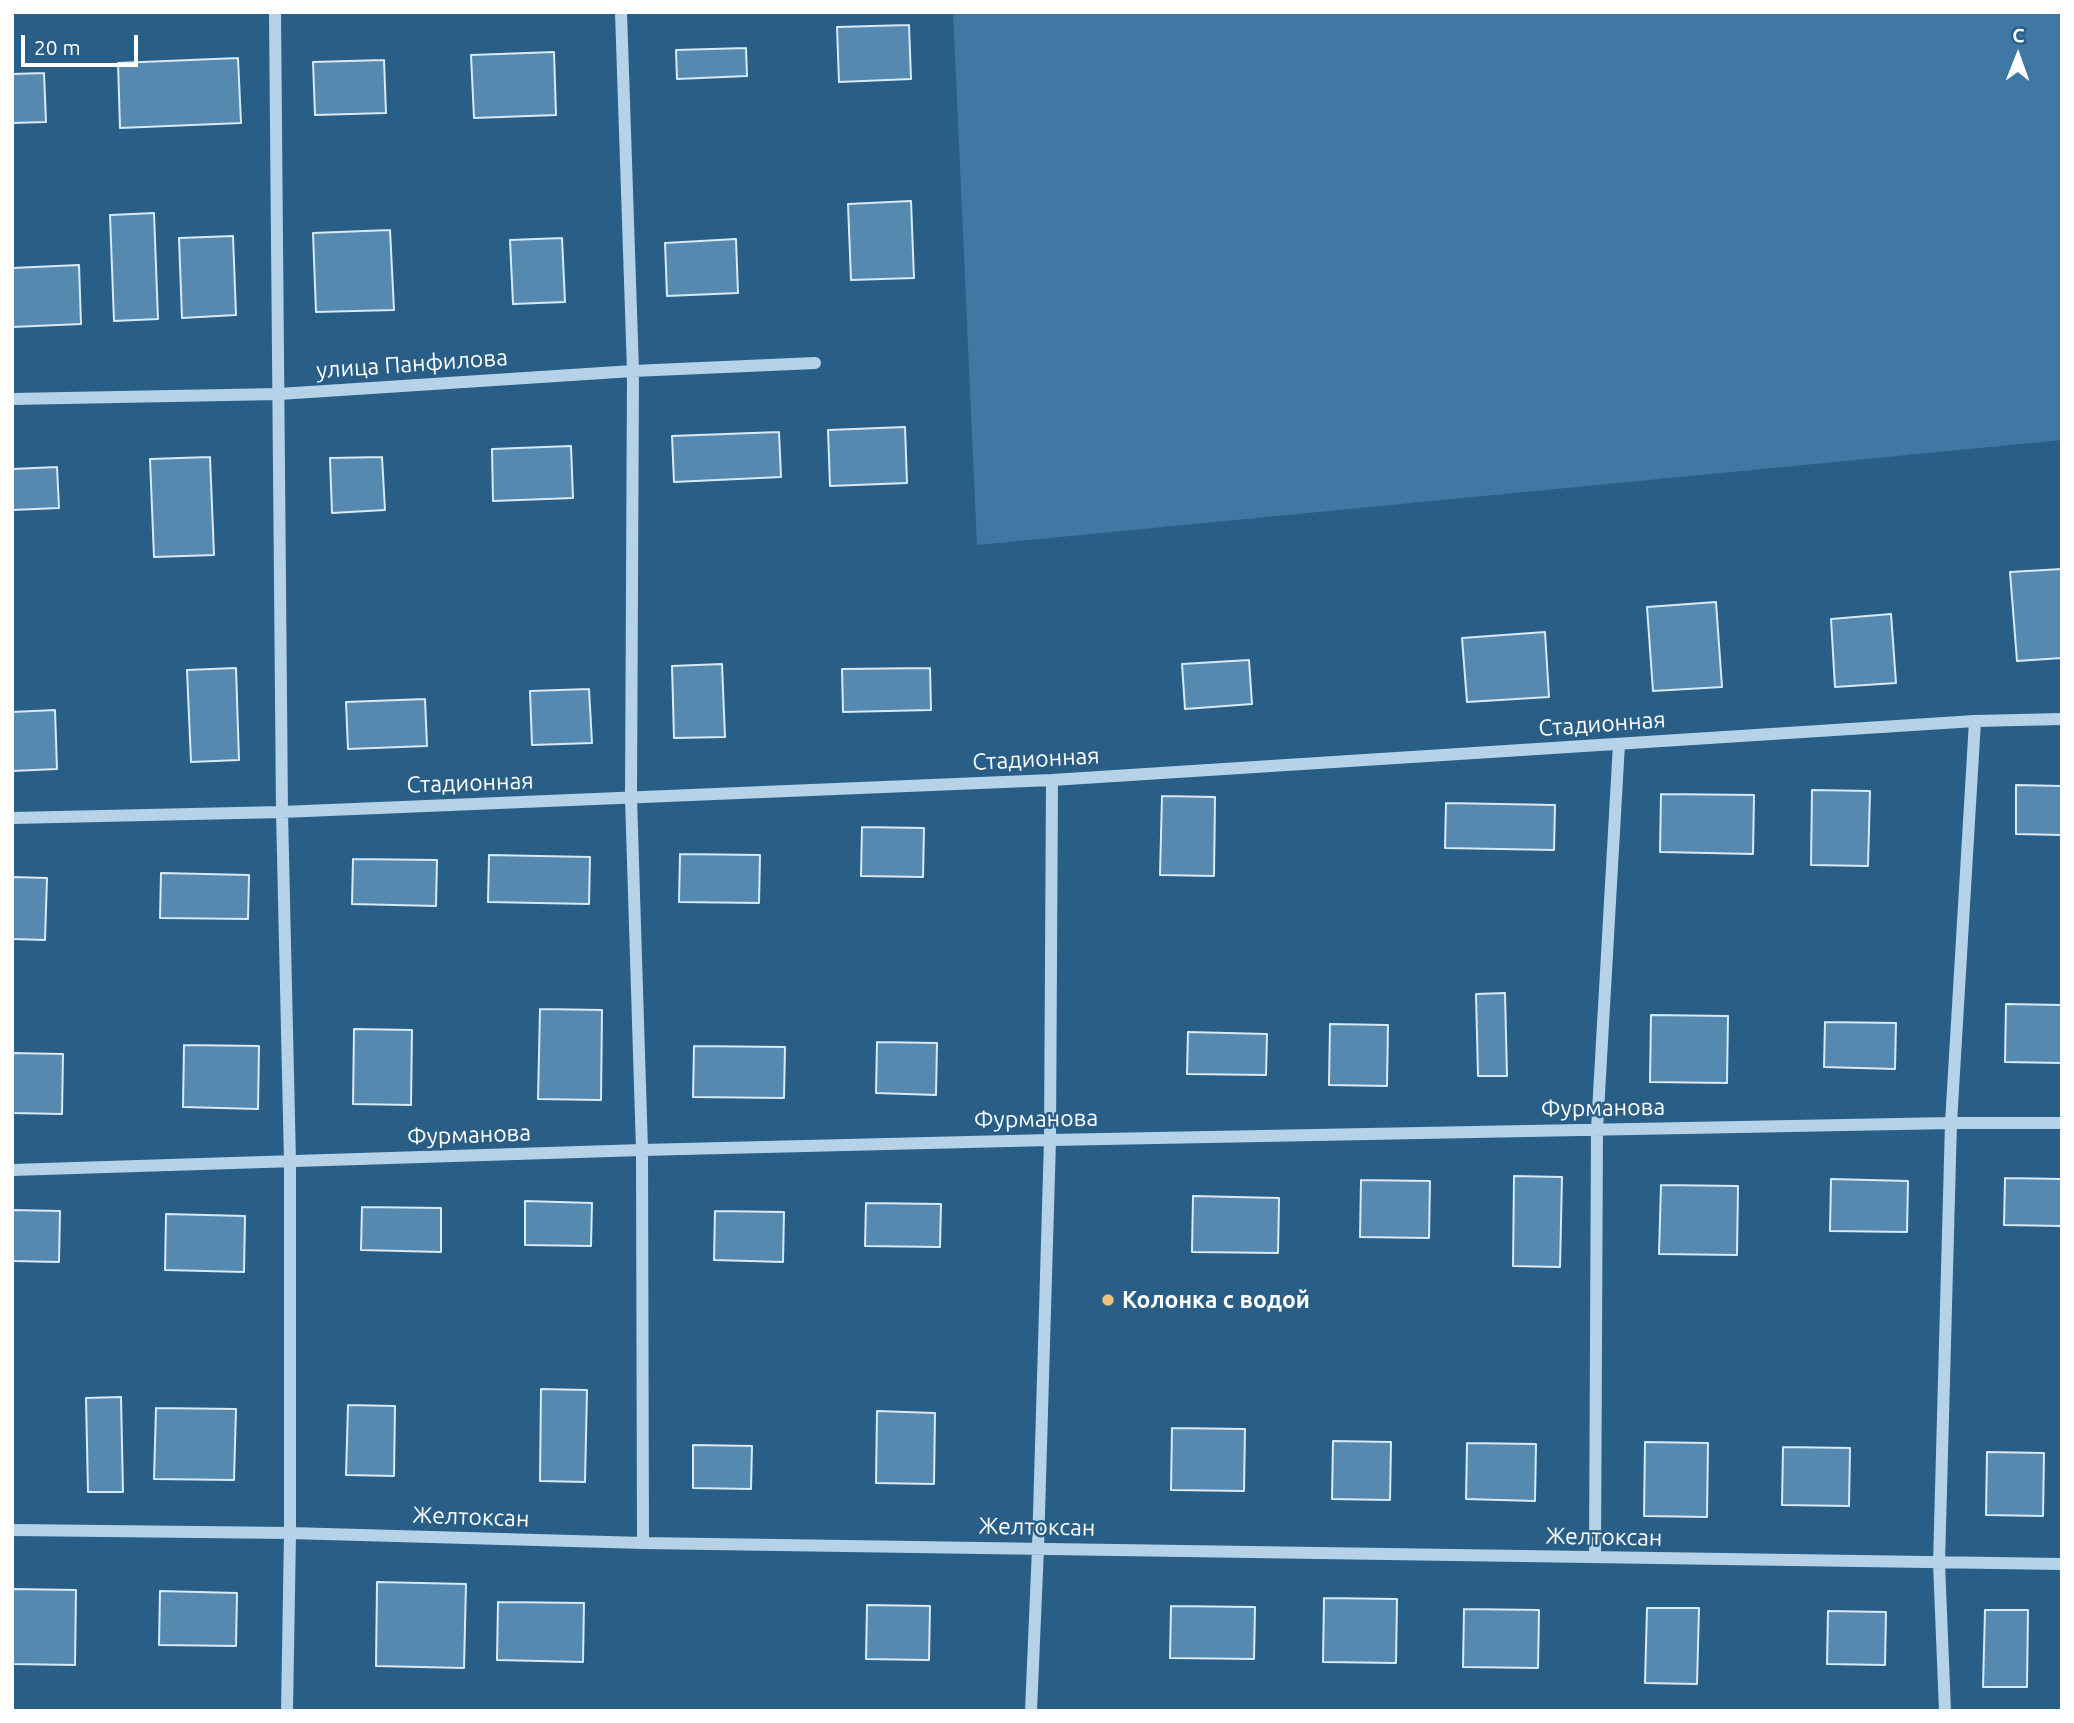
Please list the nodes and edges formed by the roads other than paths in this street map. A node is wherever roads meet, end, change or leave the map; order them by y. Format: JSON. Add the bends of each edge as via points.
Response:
{"nodes":[{"id":1,"x":275,"y":12,"type":"edge"},
{"id":2,"x":621,"y":12,"type":"edge"},
{"id":3,"x":815,"y":363,"type":"dead end"},
{"id":4,"x":633,"y":371,"type":"junction"},
{"id":5,"x":279,"y":394,"type":"junction"},
{"id":6,"x":12,"y":400,"type":"edge"},
{"id":7,"x":2062,"y":719,"type":"edge"},
{"id":8,"x":1975,"y":721,"type":"junction"},
{"id":9,"x":1619,"y":744,"type":"junction"},
{"id":10,"x":1052,"y":780,"type":"junction"},
{"id":11,"x":631,"y":798,"type":"junction"},
{"id":12,"x":282,"y":812,"type":"junction"},
{"id":13,"x":12,"y":818,"type":"edge"},
{"id":14,"x":1951,"y":1123,"type":"junction"},
{"id":15,"x":2062,"y":1123,"type":"edge"},
{"id":16,"x":1597,"y":1129,"type":"junction"},
{"id":17,"x":1050,"y":1140,"type":"junction"},
{"id":18,"x":642,"y":1150,"type":"junction"},
{"id":19,"x":290,"y":1162,"type":"junction"},
{"id":20,"x":12,"y":1170,"type":"edge"},
{"id":21,"x":12,"y":1530,"type":"edge"},
{"id":22,"x":290,"y":1533,"type":"junction"},
{"id":23,"x":643,"y":1544,"type":"junction"},
{"id":24,"x":1038,"y":1548,"type":"junction"},
{"id":25,"x":1595,"y":1558,"type":"junction"},
{"id":26,"x":1939,"y":1563,"type":"junction"},
{"id":27,"x":2062,"y":1564,"type":"edge"},
{"id":28,"x":287,"y":1711,"type":"edge"},
{"id":29,"x":1031,"y":1711,"type":"edge"},
{"id":30,"x":1945,"y":1711,"type":"edge"}],
"edges":[{"from":1,"to":5,"type":"street"},
{"from":2,"to":4,"type":"street"},
{"from":3,"to":4,"type":"street","name":"улица Панфилова"},
{"from":4,"to":5,"type":"street","name":"улица Панфилова"},
{"from":4,"to":11,"type":"street"},
{"from":5,"to":6,"type":"street","name":"улица Панфилова"},
{"from":5,"to":12,"type":"street"},
{"from":7,"to":8,"type":"street","name":"Стадионная"},
{"from":8,"to":9,"type":"street","name":"Стадионная"},
{"from":8,"to":14,"type":"street"},
{"from":9,"to":10,"type":"street","name":"Стадионная"},
{"from":9,"to":16,"type":"street"},
{"from":10,"to":11,"type":"street","name":"Стадионная"},
{"from":10,"to":17,"type":"street"},
{"from":11,"to":12,"type":"street","name":"Стадионная"},
{"from":11,"to":18,"type":"street"},
{"from":12,"to":13,"type":"street","name":"Стадионная"},
{"from":12,"to":19,"type":"street"},
{"from":14,"to":15,"type":"street","name":"Фурманова"},
{"from":14,"to":16,"type":"street","name":"Фурманова"},
{"from":14,"to":26,"type":"street"},
{"from":16,"to":17,"type":"street","name":"Фурманова"},
{"from":16,"to":25,"type":"street"},
{"from":17,"to":18,"type":"street","name":"Фурманова"},
{"from":17,"to":24,"type":"street"},
{"from":18,"to":19,"type":"street","name":"Фурманова"},
{"from":18,"to":23,"type":"street"},
{"from":19,"to":20,"type":"street","name":"Фурманова"},
{"from":19,"to":22,"type":"street"},
{"from":21,"to":22,"type":"street","name":"Желтоксан"},
{"from":22,"to":23,"type":"street","name":"Желтоксан"},
{"from":22,"to":28,"type":"street"},
{"from":23,"to":24,"type":"street","name":"Желтоксан"},
{"from":24,"to":25,"type":"street","name":"Желтоксан"},
{"from":24,"to":29,"type":"street"},
{"from":25,"to":26,"type":"street","name":"Желтоксан"},
{"from":26,"to":27,"type":"street","name":"Желтоксан"},
{"from":26,"to":30,"type":"street"}]}
